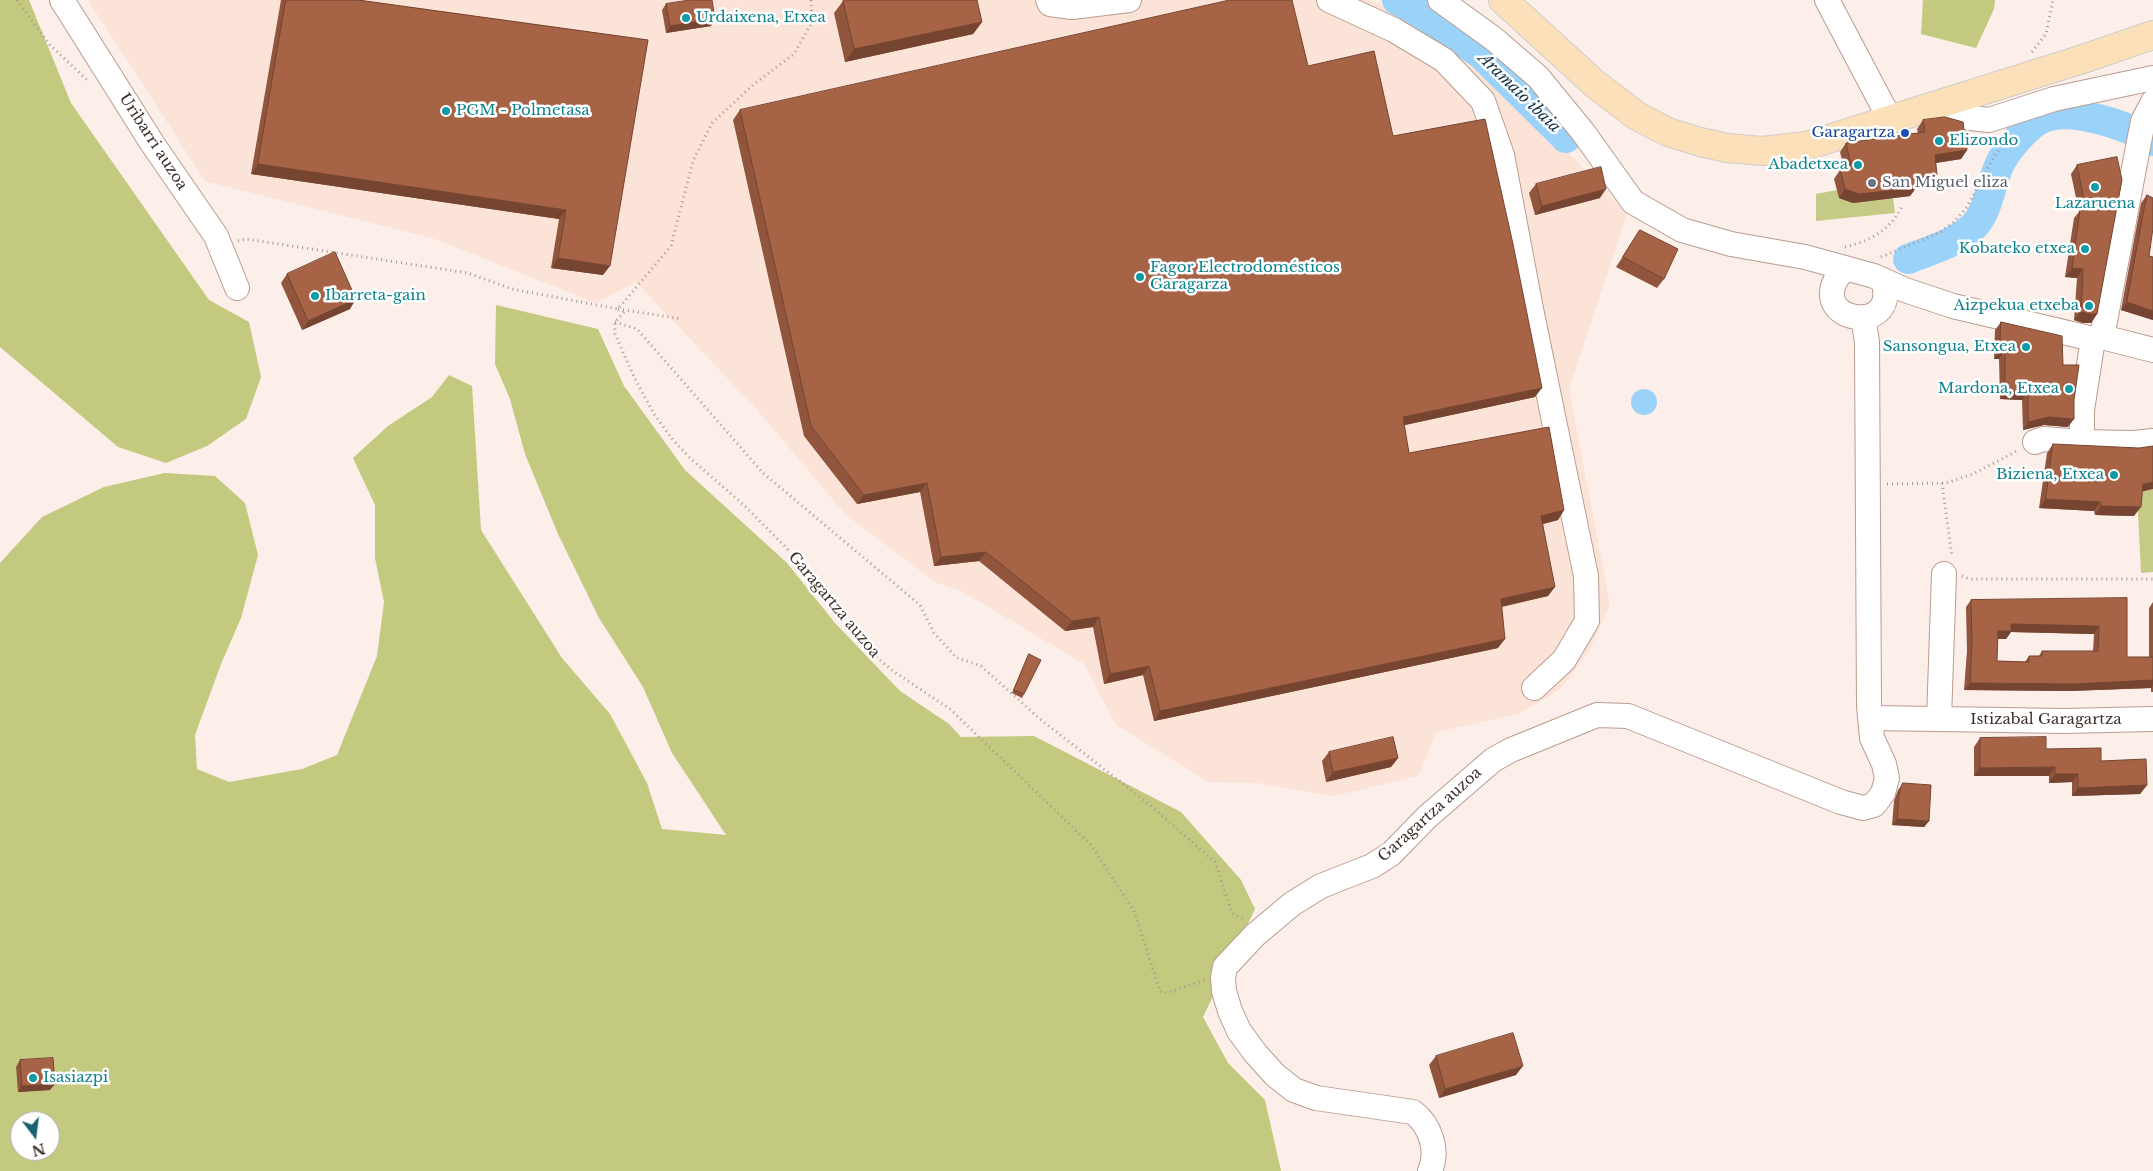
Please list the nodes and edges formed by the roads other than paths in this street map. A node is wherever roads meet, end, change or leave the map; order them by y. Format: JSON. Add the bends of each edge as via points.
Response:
{"nodes":[{"id":1,"x":62,"y":0,"type":"edge"},
{"id":2,"x":1048,"y":0,"type":"edge"},
{"id":3,"x":1129,"y":0,"type":"edge"},
{"id":4,"x":1329,"y":0,"type":"edge"},
{"id":5,"x":1440,"y":0,"type":"edge"},
{"id":6,"x":1503,"y":0,"type":"edge"},
{"id":7,"x":1827,"y":0,"type":"edge"},
{"id":8,"x":1089,"y":3,"type":"edge"},
{"id":9,"x":2153,"y":35,"type":"edge"},
{"id":10,"x":2153,"y":78,"type":"edge"},
{"id":11,"x":2124,"y":84,"type":"junction"},
{"id":12,"x":1930,"y":108,"type":"junction"},
{"id":13,"x":2148,"y":112,"type":"edge"},
{"id":14,"x":1889,"y":121,"type":"junction"},
{"id":15,"x":1841,"y":258,"type":"junction"},
{"id":16,"x":1883,"y":280,"type":"junction"},
{"id":17,"x":236,"y":288,"type":"dead end"},
{"id":18,"x":1863,"y":317,"type":"junction"},
{"id":19,"x":2097,"y":338,"type":"junction"},
{"id":20,"x":2153,"y":350,"type":"edge"},
{"id":21,"x":2153,"y":441,"type":"edge"},
{"id":22,"x":2035,"y":442,"type":"road end"},
{"id":23,"x":2082,"y":442,"type":"junction"},
{"id":24,"x":1952,"y":570,"type":"road end"},
{"id":25,"x":1534,"y":688,"type":"dead end"},
{"id":26,"x":1870,"y":718,"type":"junction"},
{"id":27,"x":1939,"y":719,"type":"junction"},
{"id":28,"x":2153,"y":719,"type":"edge"},
{"id":29,"x":1430,"y":1171,"type":"edge"}],
"edges":[{"from":1,"to":17,"type":"street","name":"Uribarri auzoa","via":[[152,143],[216,236]]},
{"from":2,"to":8,"type":"street","via":[[1050,4]]},
{"from":3,"to":8,"type":"street"},
{"from":4,"to":25,"type":"street","via":[[1394,30],[1444,60],[1483,101],[1502,155],[1586,576],[1587,621],[1564,660]]},
{"from":5,"to":15,"type":"street","via":[[1494,38],[1538,77],[1583,132],[1633,202],[1682,230],[1731,244],[1806,258]]},
{"from":6,"to":14,"type":"main road","via":[[1595,84],[1637,116],[1668,132],[1727,148],[1762,151],[1806,146]]},
{"from":7,"to":14,"type":"street"},
{"from":9,"to":12,"type":"main road"},
{"from":10,"to":11,"type":"street"},
{"from":11,"to":12,"type":"street","via":[[2054,99],[1989,120],[1952,116]]},
{"from":11,"to":13,"type":"street"},
{"from":12,"to":14,"type":"main road"},
{"from":13,"to":19,"type":"street"},
{"from":15,"to":16,"type":"street"},
{"from":15,"to":18,"type":"street","via":[[1832,288],[1834,304],[1842,313]]},
{"from":16,"to":18,"type":"street","via":[[1885,305]]},
{"from":16,"to":19,"type":"street","via":[[1954,306]]},
{"from":18,"to":26,"type":"street","via":[[1867,342],[1866,604]]},
{"from":19,"to":20,"type":"street"},
{"from":19,"to":23,"type":"street","via":[[2082,410]]},
{"from":21,"to":23,"type":"street","via":[[2133,444]]},
{"from":22,"to":23,"type":"street","via":[[2043,439]]},
{"from":24,"to":27,"type":"street"},
{"from":26,"to":27,"type":"street","name":"Istizabal Garagartza"},
{"from":26,"to":29,"type":"street","name":"Garagartza auzoa","via":[[1872,738],[1887,778],[1883,793],[1874,805],[1863,808],[1628,716],[1597,715],[1493,760],[1427,817],[1391,854],[1372,866],[1321,886],[1261,929],[1226,967],[1223,978],[1224,992],[1239,1031],[1275,1075],[1294,1090],[1316,1098],[1413,1112],[1422,1119],[1433,1146]]},
{"from":27,"to":28,"type":"street","name":"Istizabal Garagartza"}]}
